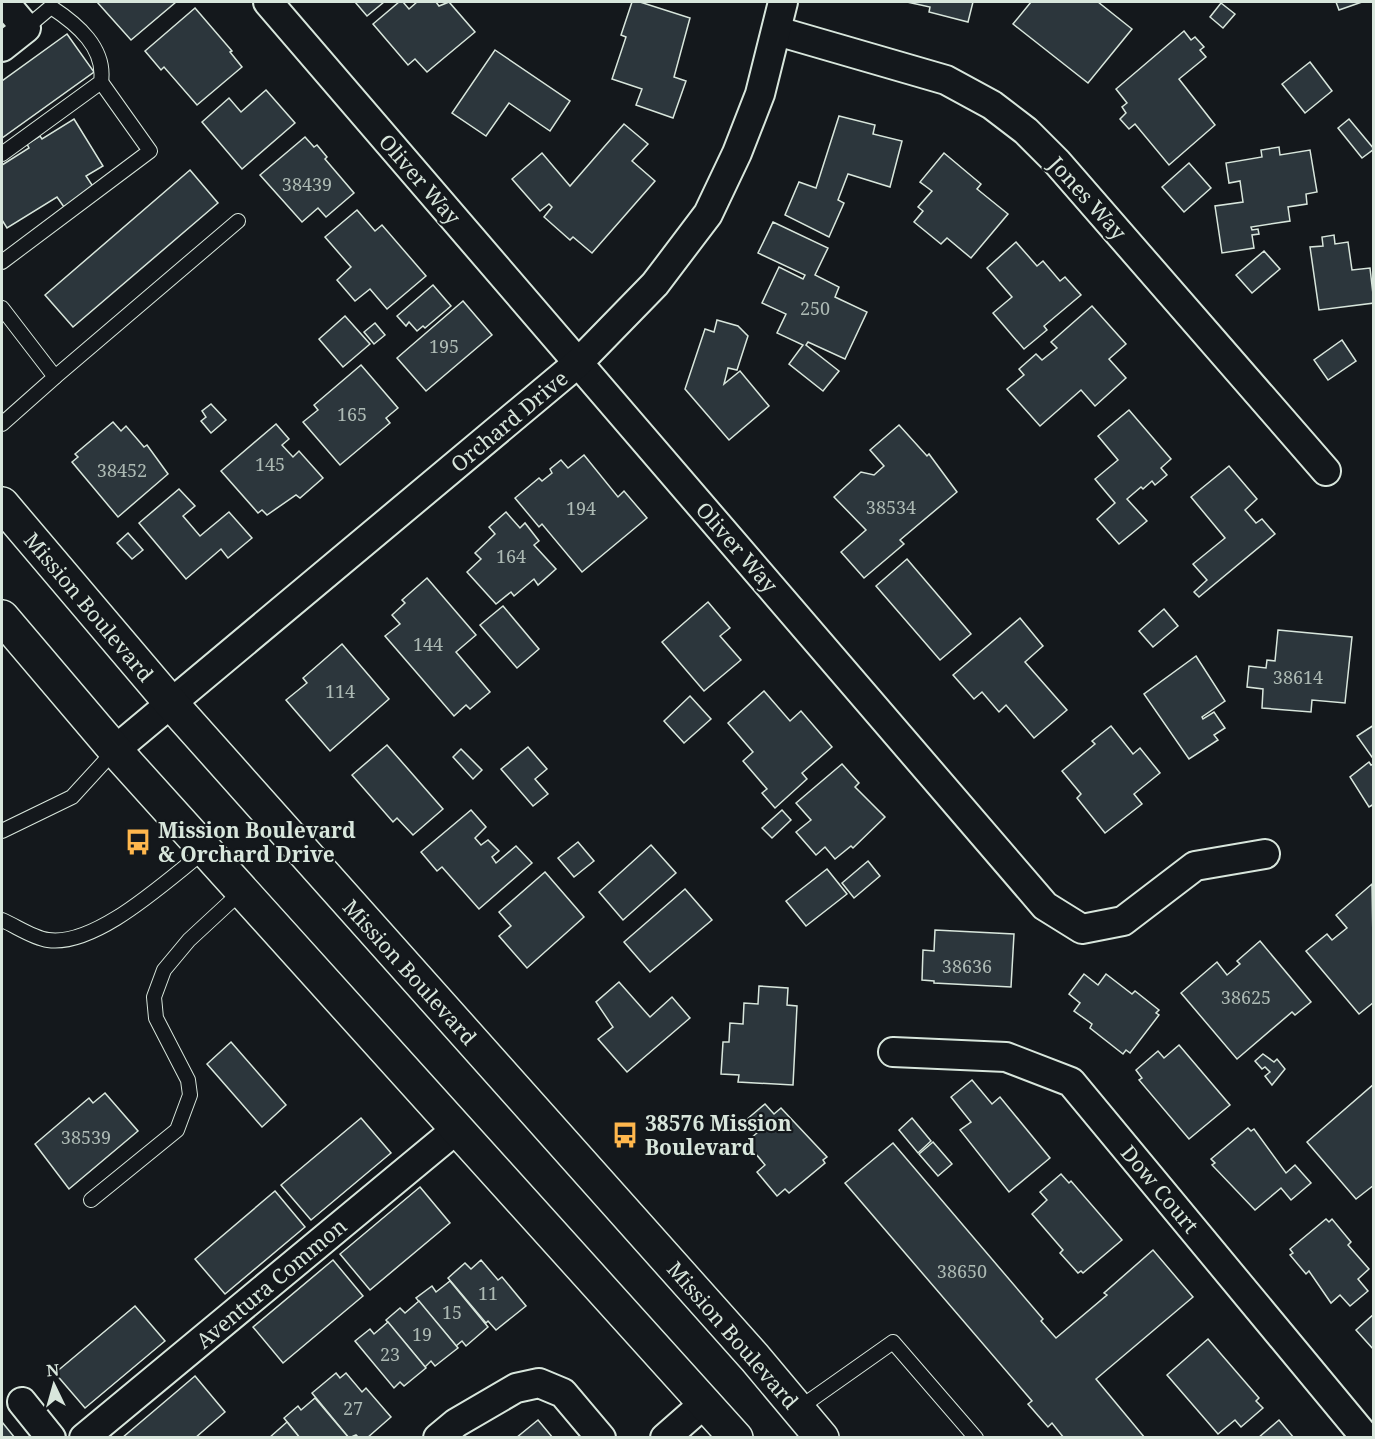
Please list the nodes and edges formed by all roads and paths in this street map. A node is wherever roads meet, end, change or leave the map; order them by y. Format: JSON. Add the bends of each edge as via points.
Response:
{"nodes":[{"id":1,"x":4,"y":2,"type":"edge"},
{"id":2,"x":268,"y":2,"type":"edge"},
{"id":3,"x":783,"y":2,"type":"edge"},
{"id":4,"x":26,"y":28,"type":"junction"},
{"id":5,"x":777,"y":31,"type":"junction"},
{"id":6,"x":2,"y":47,"type":"edge"},
{"id":7,"x":100,"y":82,"type":"junction"},
{"id":8,"x":2,"y":154,"type":"edge"},
{"id":9,"x":238,"y":221,"type":"dead end"},
{"id":10,"x":2,"y":262,"type":"edge"},
{"id":11,"x":2,"y":308,"type":"edge"},
{"id":12,"x":578,"y":363,"type":"junction"},
{"id":13,"x":55,"y":376,"type":"junction"},
{"id":14,"x":2,"y":424,"type":"edge"},
{"id":15,"x":1326,"y":471,"type":"dead end"},
{"id":16,"x":2,"y":504,"type":"edge"},
{"id":17,"x":2,"y":617,"type":"edge"},
{"id":18,"x":170,"y":702,"type":"junction"},
{"id":19,"x":115,"y":750,"type":"junction"},
{"id":20,"x":2,"y":831,"type":"edge"},
{"id":21,"x":206,"y":850,"type":"junction"},
{"id":22,"x":1265,"y":854,"type":"dead end"},
{"id":23,"x":242,"y":890,"type":"junction"},
{"id":24,"x":2,"y":920,"type":"edge"},
{"id":25,"x":893,"y":1052,"type":"dead end"},
{"id":26,"x":458,"y":1128,"type":"junction"},
{"id":27,"x":91,"y":1200,"type":"dead end"},
{"id":28,"x":22,"y":1402,"type":"dead end"},
{"id":29,"x":706,"y":1402,"type":"junction"},
{"id":30,"x":798,"y":1408,"type":"junction"},
{"id":31,"x":51,"y":1437,"type":"edge"},
{"id":32,"x":84,"y":1437,"type":"edge"},
{"id":33,"x":438,"y":1437,"type":"edge"},
{"id":34,"x":601,"y":1437,"type":"edge"},
{"id":35,"x":664,"y":1437,"type":"edge"},
{"id":36,"x":736,"y":1437,"type":"edge"},
{"id":37,"x":822,"y":1437,"type":"edge"},
{"id":38,"x":976,"y":1437,"type":"edge"},
{"id":39,"x":1366,"y":1437,"type":"edge"}],
"edges":[{"from":1,"to":4,"type":"street"},
{"from":2,"to":12,"type":"street","name":"Oliver Way"},
{"from":3,"to":5,"type":"street","name":"Orchard Drive"},
{"from":4,"to":6,"type":"street"},
{"from":4,"to":7,"type":"lane","via":[[51,7],[74,22],[99,56],[103,68]]},
{"from":5,"to":12,"type":"street","name":"Orchard Drive","via":[[760,94],[708,214],[655,284]]},
{"from":5,"to":15,"type":"street","name":"Jones Way","via":[[946,80],[992,105],[1026,131]]},
{"from":7,"to":8,"type":"lane"},
{"from":7,"to":10,"type":"lane","via":[[150,151]]},
{"from":9,"to":13,"type":"lane"},
{"from":11,"to":13,"type":"lane"},
{"from":12,"to":18,"type":"street","name":"Orchard Drive"},
{"from":12,"to":22,"type":"street","name":"Oliver Way","via":[[1045,906],[1082,929],[1123,921],[1195,867]]},
{"from":13,"to":14,"type":"lane"},
{"from":16,"to":18,"type":"main road","name":"Mission Boulevard"},
{"from":17,"to":19,"type":"main road"},
{"from":18,"to":19,"type":"street","name":"Orchard Drive"},
{"from":18,"to":30,"type":"main road","name":"Mission Boulevard"},
{"from":19,"to":20,"type":"lane","via":[[72,797]]},
{"from":19,"to":21,"type":"main road"},
{"from":21,"to":23,"type":"main road"},
{"from":21,"to":24,"type":"lane","via":[[111,923],[66,940],[46,940]]},
{"from":23,"to":26,"type":"main road"},
{"from":23,"to":27,"type":"lane","via":[[189,940],[164,970],[154,997],[156,1018],[188,1080],[190,1095],[177,1130]]},
{"from":25,"to":39,"type":"street","name":"Dow Court","via":[[1006,1057],[1071,1082]]},
{"from":26,"to":29,"type":"main road"},
{"from":26,"to":32,"type":"street","name":"Aventura Common"},
{"from":28,"to":31,"type":"street"},
{"from":29,"to":35,"type":"street"},
{"from":29,"to":36,"type":"main road"},
{"from":30,"to":37,"type":"main road","name":"Mission Boulevard"},
{"from":30,"to":38,"type":"lane","via":[[893,1342]]},
{"from":33,"to":34,"type":"street","via":[[516,1388],[539,1383],[563,1393]]}]}
